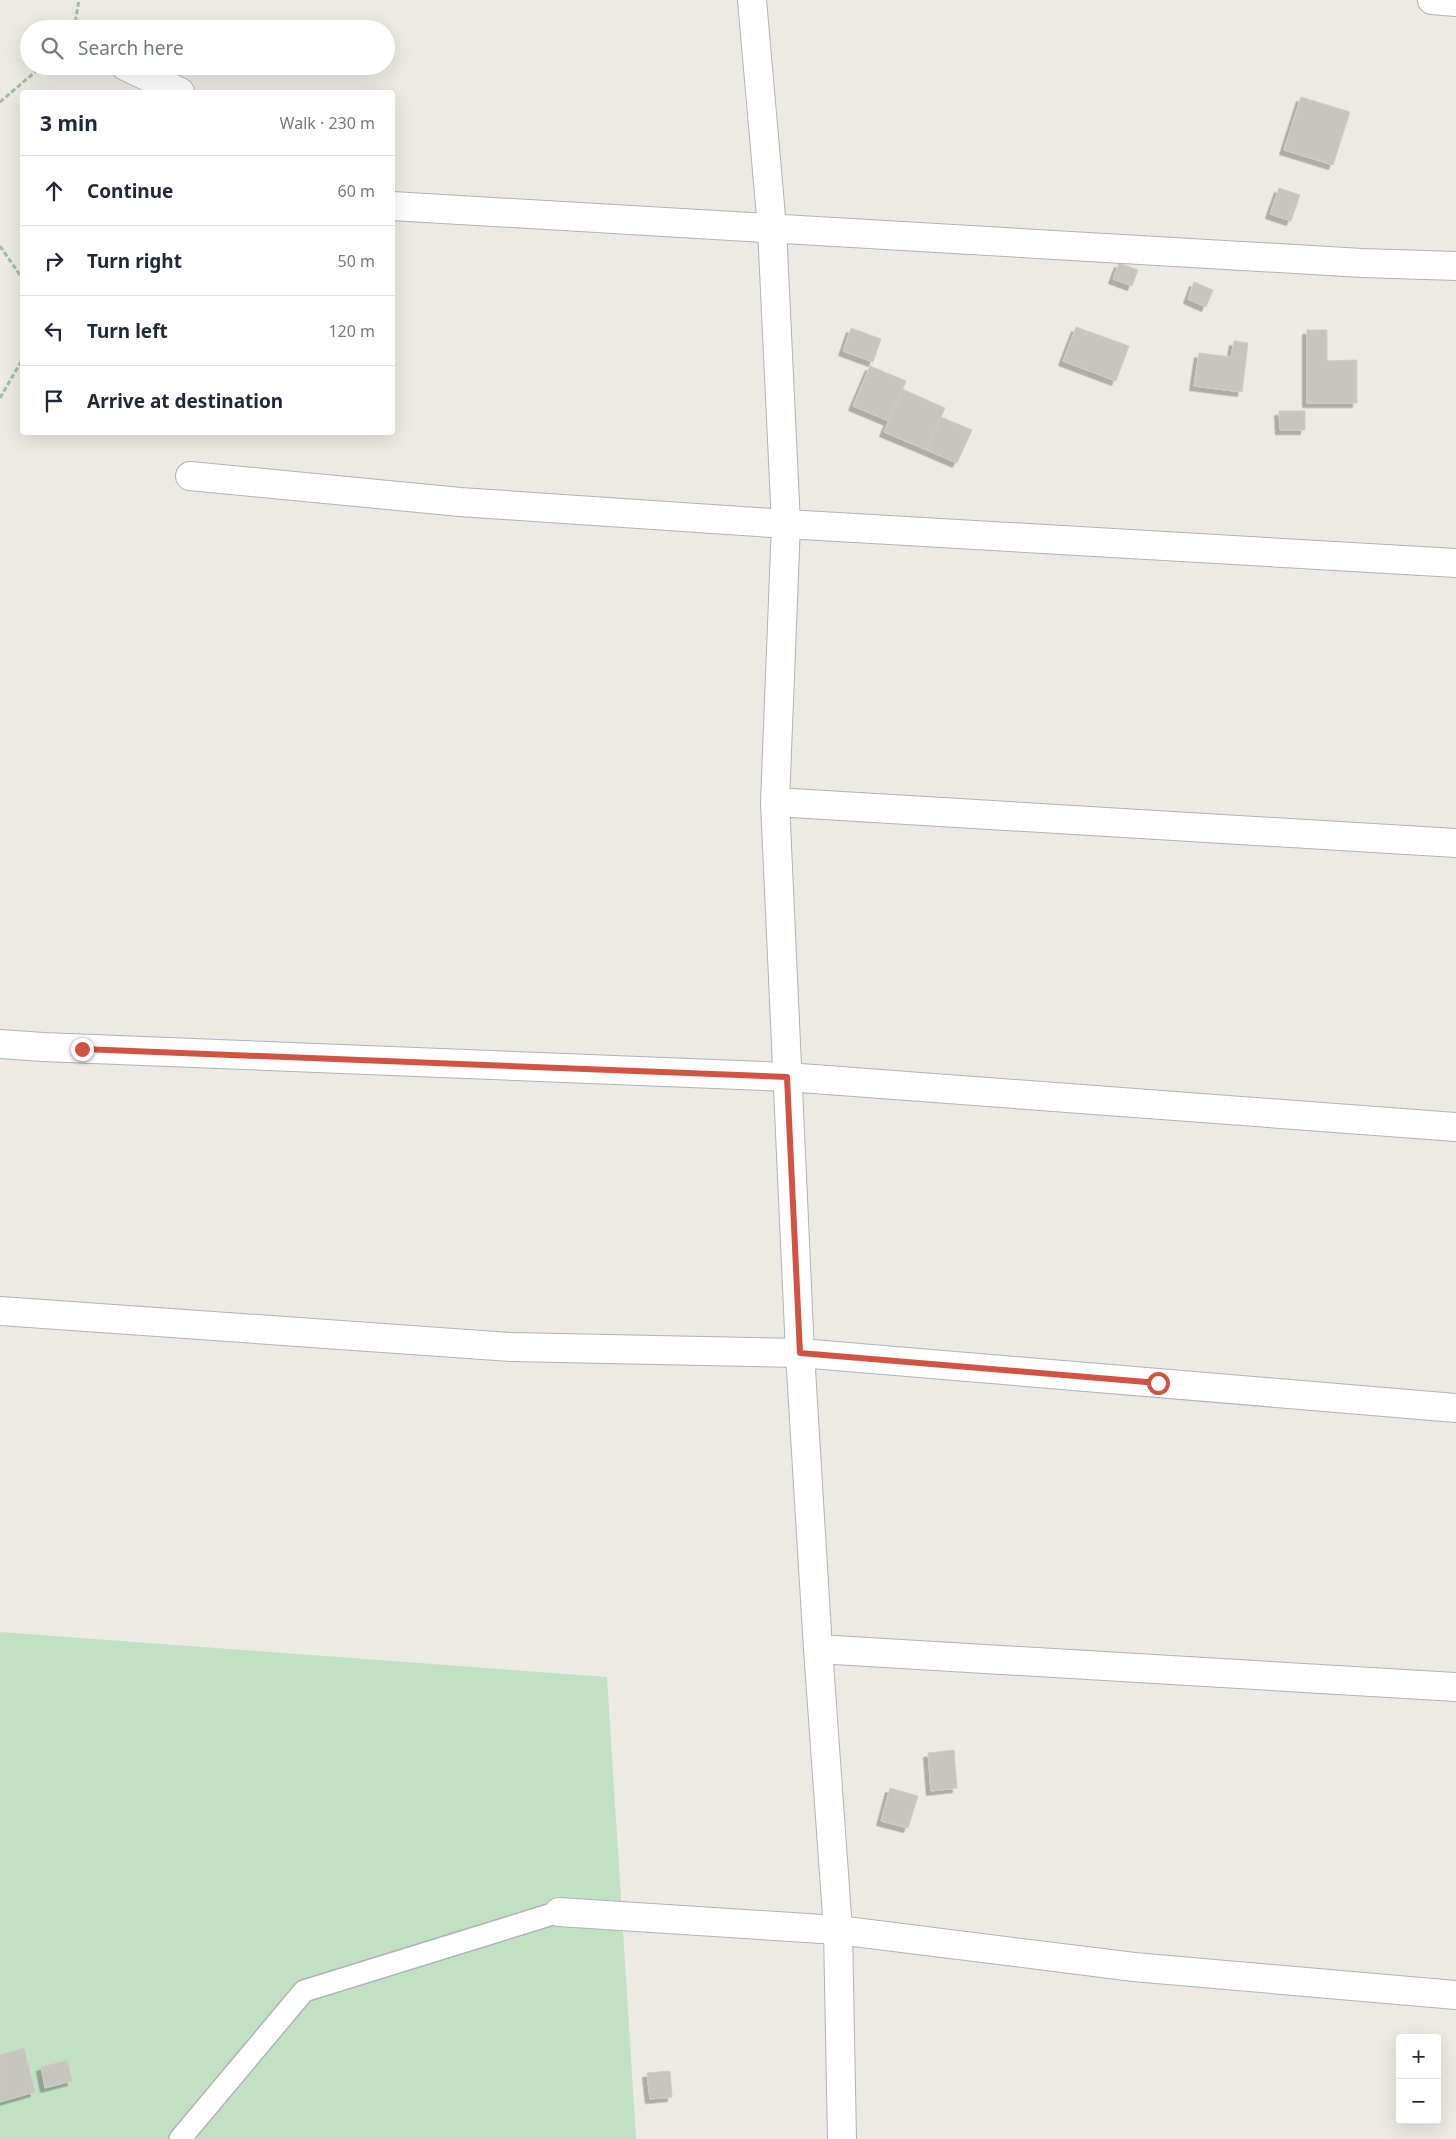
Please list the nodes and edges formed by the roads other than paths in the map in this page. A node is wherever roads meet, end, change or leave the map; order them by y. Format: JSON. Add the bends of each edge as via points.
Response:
{"nodes":[{"id":1,"x":752,"y":0,"type":"edge"},
{"id":2,"x":1432,"y":0,"type":"edge"},
{"id":3,"x":1456,"y":2,"type":"edge"},
{"id":4,"x":144,"y":75,"type":"edge"},
{"id":5,"x":176,"y":90,"type":"edge"},
{"id":6,"x":395,"y":206,"type":"edge"},
{"id":7,"x":772,"y":228,"type":"junction"},
{"id":8,"x":1456,"y":266,"type":"edge"},
{"id":9,"x":190,"y":476,"type":"dead end"},
{"id":10,"x":786,"y":524,"type":"junction"},
{"id":11,"x":1456,"y":563,"type":"edge"},
{"id":12,"x":775,"y":802,"type":"junction"},
{"id":13,"x":1456,"y":843,"type":"edge"},
{"id":14,"x":0,"y":1044,"type":"edge"},
{"id":15,"x":787,"y":1077,"type":"junction"},
{"id":16,"x":1456,"y":1127,"type":"edge"},
{"id":17,"x":0,"y":1311,"type":"edge"},
{"id":18,"x":800,"y":1353,"type":"junction"},
{"id":19,"x":1456,"y":1408,"type":"edge"},
{"id":20,"x":818,"y":1649,"type":"junction"},
{"id":21,"x":1456,"y":1687,"type":"edge"},
{"id":22,"x":559,"y":1912,"type":"joint"},
{"id":23,"x":838,"y":1930,"type":"junction"},
{"id":24,"x":1456,"y":1994,"type":"edge"},
{"id":25,"x":180,"y":2139,"type":"edge"},
{"id":26,"x":842,"y":2139,"type":"edge"}],
"edges":[{"from":1,"to":7,"type":"street"},
{"from":2,"to":3,"type":"street"},
{"from":4,"to":5,"type":"street"},
{"from":6,"to":7,"type":"street"},
{"from":7,"to":8,"type":"street"},
{"from":7,"to":10,"type":"street"},
{"from":9,"to":10,"type":"street","via":[[460,502]]},
{"from":10,"to":11,"type":"street"},
{"from":10,"to":12,"type":"street"},
{"from":12,"to":13,"type":"street"},
{"from":12,"to":15,"type":"street"},
{"from":14,"to":15,"type":"street"},
{"from":15,"to":16,"type":"street"},
{"from":15,"to":18,"type":"street"},
{"from":17,"to":18,"type":"street","via":[[511,1347]]},
{"from":18,"to":19,"type":"street"},
{"from":18,"to":20,"type":"street"},
{"from":20,"to":21,"type":"street"},
{"from":20,"to":23,"type":"street"},
{"from":22,"to":23,"type":"street"},
{"from":22,"to":25,"type":"lane","via":[[304,1991]]},
{"from":23,"to":24,"type":"street","via":[[1134,1967]]},
{"from":23,"to":26,"type":"street"}]}
